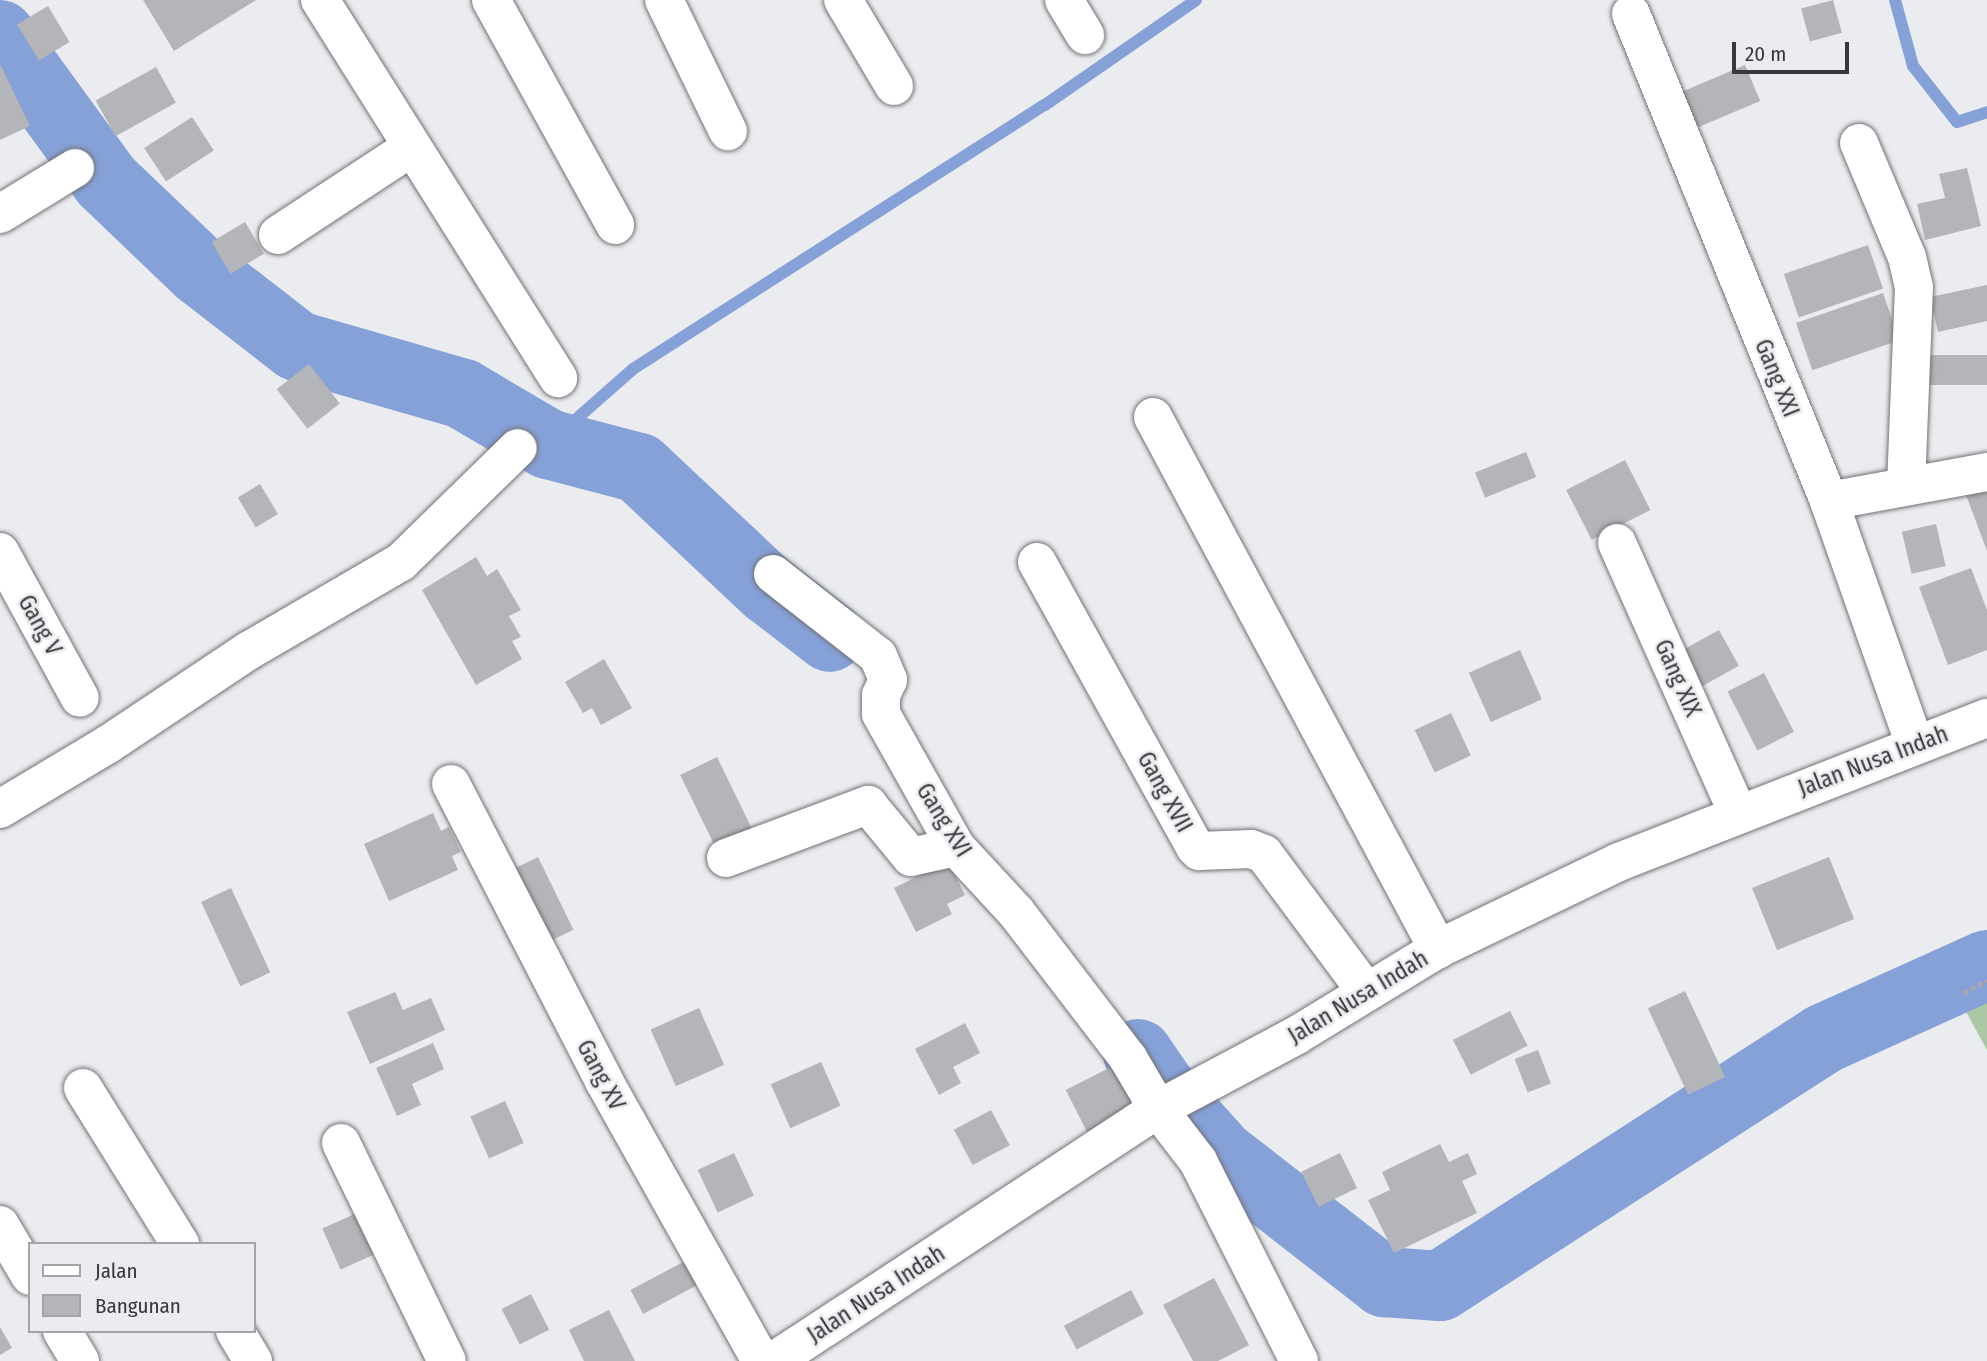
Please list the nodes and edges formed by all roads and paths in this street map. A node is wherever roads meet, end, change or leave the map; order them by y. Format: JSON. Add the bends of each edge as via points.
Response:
{"nodes":[{"id":1,"x":320,"y":0,"type":"edge"},
{"id":2,"x":491,"y":0,"type":"edge"},
{"id":3,"x":664,"y":0,"type":"edge"},
{"id":4,"x":843,"y":0,"type":"edge"},
{"id":5,"x":1064,"y":0,"type":"edge"},
{"id":6,"x":1631,"y":14,"type":"dead end"},
{"id":7,"x":1085,"y":35,"type":"dead end"},
{"id":8,"x":894,"y":86,"type":"dead end"},
{"id":9,"x":728,"y":131,"type":"dead end"},
{"id":10,"x":1859,"y":143,"type":"dead end"},
{"id":11,"x":412,"y":147,"type":"junction"},
{"id":12,"x":75,"y":168,"type":"dead end"},
{"id":13,"x":0,"y":214,"type":"edge"},
{"id":14,"x":615,"y":225,"type":"dead end"},
{"id":15,"x":278,"y":235,"type":"dead end"},
{"id":16,"x":558,"y":378,"type":"dead end"},
{"id":17,"x":1153,"y":418,"type":"dead end"},
{"id":18,"x":518,"y":447,"type":"dead end"},
{"id":19,"x":1987,"y":472,"type":"edge"},
{"id":20,"x":1906,"y":485,"type":"junction"},
{"id":21,"x":1829,"y":501,"type":"junction"},
{"id":22,"x":1617,"y":543,"type":"dead end"},
{"id":23,"x":0,"y":552,"type":"edge"},
{"id":24,"x":1037,"y":562,"type":"dead end"},
{"id":25,"x":773,"y":574,"type":"dead end"},
{"id":26,"x":80,"y":698,"type":"dead end"},
{"id":27,"x":1987,"y":718,"type":"edge"},
{"id":28,"x":1915,"y":745,"type":"junction"},
{"id":29,"x":451,"y":784,"type":"dead end"},
{"id":30,"x":0,"y":809,"type":"edge"},
{"id":31,"x":1738,"y":814,"type":"junction"},
{"id":32,"x":956,"y":847,"type":"junction"},
{"id":33,"x":726,"y":858,"type":"dead end"},
{"id":34,"x":1438,"y":949,"type":"junction"},
{"id":35,"x":1987,"y":981,"type":"edge"},
{"id":36,"x":1365,"y":990,"type":"junction"},
{"id":37,"x":1963,"y":993,"type":"dead end"},
{"id":38,"x":83,"y":1088,"type":"dead end"},
{"id":39,"x":1173,"y":1101,"type":"junction"},
{"id":40,"x":341,"y":1143,"type":"dead end"},
{"id":41,"x":0,"y":1225,"type":"edge"},
{"id":42,"x":179,"y":1242,"type":"edge"},
{"id":43,"x":28,"y":1273,"type":"edge"},
{"id":44,"x":63,"y":1333,"type":"edge"},
{"id":45,"x":235,"y":1333,"type":"edge"},
{"id":46,"x":79,"y":1361,"type":"edge"},
{"id":47,"x":253,"y":1361,"type":"edge"},
{"id":48,"x":447,"y":1361,"type":"edge"},
{"id":49,"x":761,"y":1361,"type":"edge"},
{"id":50,"x":774,"y":1361,"type":"edge"},
{"id":51,"x":1299,"y":1361,"type":"edge"}],
"edges":[{"from":1,"to":11,"type":"street"},
{"from":2,"to":14,"type":"street"},
{"from":3,"to":9,"type":"street"},
{"from":4,"to":8,"type":"street"},
{"from":5,"to":7,"type":"street"},
{"from":6,"to":21,"type":"street","name":"Gang XXI"},
{"from":10,"to":20,"type":"street","via":[[1907,257],[1914,287]]},
{"from":11,"to":15,"type":"street"},
{"from":11,"to":16,"type":"street"},
{"from":12,"to":13,"type":"street"},
{"from":17,"to":34,"type":"street"},
{"from":18,"to":30,"type":"street","via":[[401,562],[248,651],[107,745]]},
{"from":19,"to":20,"type":"street"},
{"from":20,"to":21,"type":"street"},
{"from":21,"to":28,"type":"street","name":"Gang XXI"},
{"from":22,"to":31,"type":"street","name":"Gang XIX"},
{"from":23,"to":26,"type":"street","name":"Gang V"},
{"from":24,"to":36,"type":"street","name":"Gang XVII","via":[[1195,847],[1199,851],[1251,849],[1264,854]]},
{"from":25,"to":32,"type":"street","name":"Gang XVI","via":[[878,656],[884,688],[881,714]]},
{"from":27,"to":28,"type":"street","name":"Jalan Nusa Indah"},
{"from":28,"to":31,"type":"street","name":"Jalan Nusa Indah"},
{"from":29,"to":49,"type":"street","name":"Gang XV","via":[[604,1081]]},
{"from":31,"to":34,"type":"street","name":"Jalan Nusa Indah","via":[[1619,862]]},
{"from":32,"to":33,"type":"street","via":[[911,857],[868,805]]},
{"from":32,"to":39,"type":"street","name":"Gang XVI","via":[[1016,912],[1128,1058]]},
{"from":34,"to":36,"type":"street","name":"Jalan Nusa Indah"},
{"from":35,"to":37,"type":"path"},
{"from":36,"to":39,"type":"street","name":"Jalan Nusa Indah","via":[[1297,1035]]},
{"from":38,"to":42,"type":"street"},
{"from":39,"to":50,"type":"street","name":"Jalan Nusa Indah"},
{"from":39,"to":51,"type":"street","name":"Gang XVI","via":[[1198,1161]]},
{"from":40,"to":48,"type":"street"},
{"from":41,"to":43,"type":"street"},
{"from":44,"to":46,"type":"street"},
{"from":45,"to":47,"type":"street"}]}
